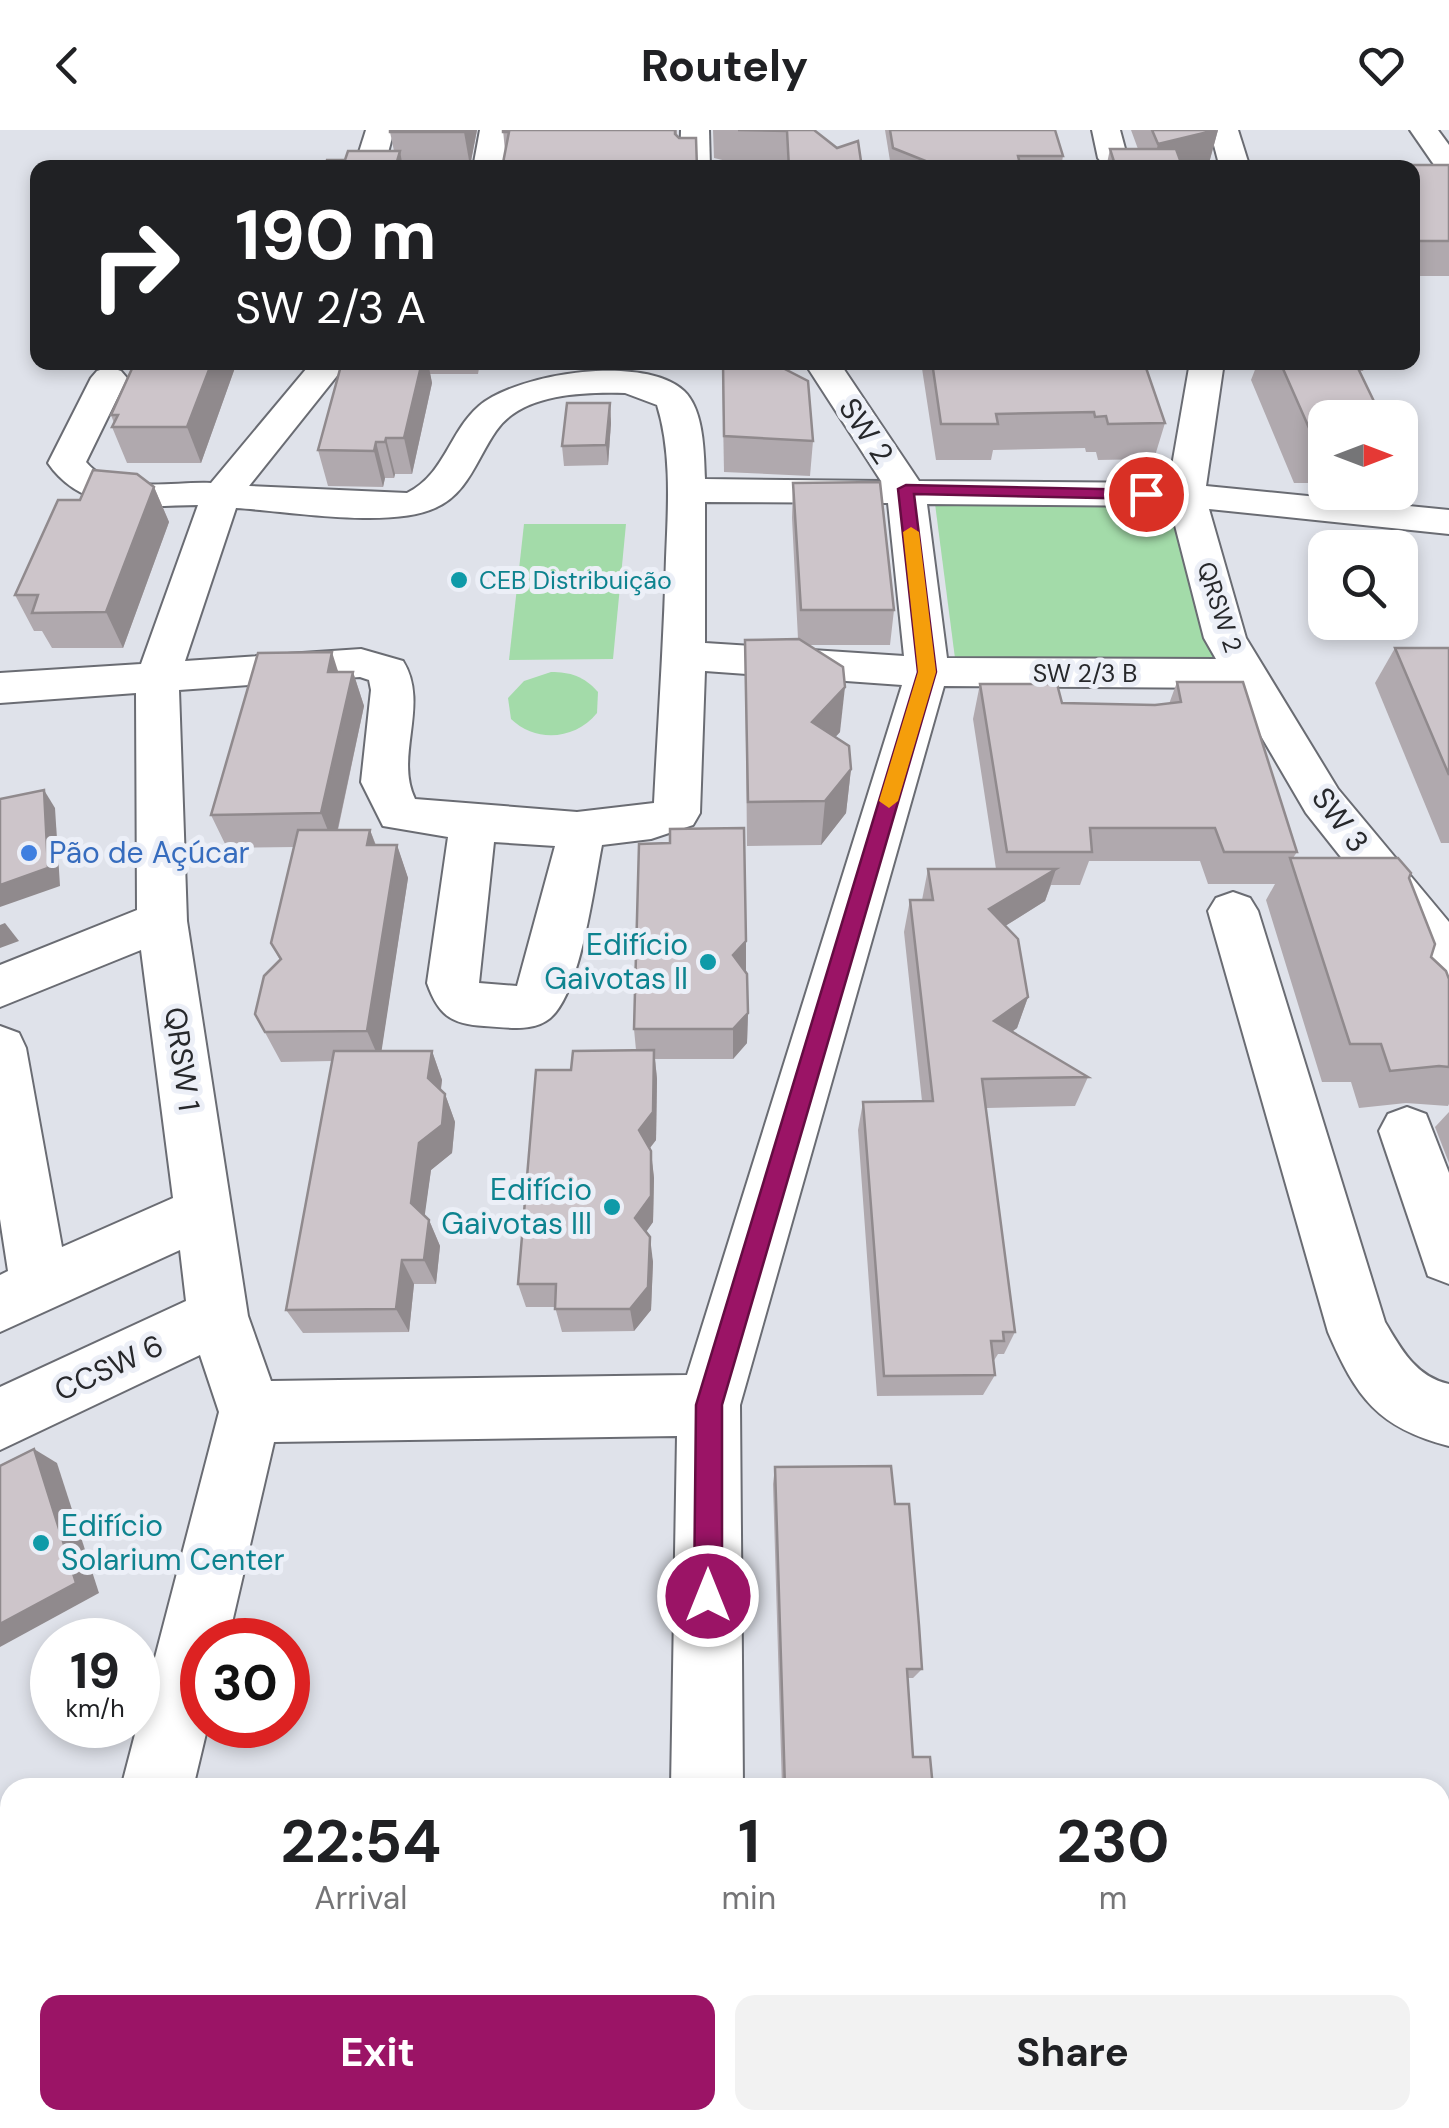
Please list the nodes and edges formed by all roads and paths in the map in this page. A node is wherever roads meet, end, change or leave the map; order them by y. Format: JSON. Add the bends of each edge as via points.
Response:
{"nodes":[{"id":1,"x":380,"y":130,"type":"edge"},
{"id":2,"x":494,"y":130,"type":"edge"},
{"id":3,"x":696,"y":130,"type":"edge"},
{"id":4,"x":1106,"y":130,"type":"edge"},
{"id":5,"x":1224,"y":130,"type":"edge"},
{"id":6,"x":1424,"y":130,"type":"edge"},
{"id":7,"x":371,"y":160,"type":"edge"},
{"id":8,"x":489,"y":160,"type":"edge"},
{"id":9,"x":695,"y":160,"type":"edge"},
{"id":10,"x":1116,"y":160,"type":"edge"},
{"id":11,"x":1233,"y":160,"type":"edge"},
{"id":12,"x":1449,"y":166,"type":"edge"},
{"id":13,"x":1420,"y":178,"type":"edge"},
{"id":14,"x":1449,"y":178,"type":"edge"},
{"id":15,"x":324,"y":370,"type":"edge"},
{"id":16,"x":826,"y":370,"type":"edge"},
{"id":17,"x":1206,"y":370,"type":"edge"},
{"id":18,"x":593,"y":372,"type":"edge"},
{"id":19,"x":109,"y":378,"type":"dead end"},
{"id":20,"x":906,"y":489,"type":"junction"},
{"id":21,"x":687,"y":490,"type":"junction"},
{"id":22,"x":222,"y":495,"type":"junction"},
{"id":23,"x":1186,"y":495,"type":"junction"},
{"id":24,"x":1449,"y":522,"type":"edge"},
{"id":25,"x":683,"y":656,"type":"junction"},
{"id":26,"x":927,"y":672,"type":"junction"},
{"id":27,"x":1244,"y":674,"type":"junction"},
{"id":28,"x":158,"y":680,"type":"junction"},
{"id":29,"x":0,"y":688,"type":"edge"},
{"id":30,"x":473,"y":822,"type":"junction"},
{"id":31,"x":583,"y":827,"type":"junction"},
{"id":32,"x":1233,"y":911,"type":"dead end"},
{"id":33,"x":162,"y":921,"type":"junction"},
{"id":34,"x":1449,"y":958,"type":"edge"},
{"id":35,"x":0,"y":987,"type":"edge"},
{"id":36,"x":0,"y":1048,"type":"edge"},
{"id":37,"x":1406,"y":1131,"type":"edge"},
{"id":38,"x":204,"y":1210,"type":"junction"},
{"id":39,"x":1449,"y":1257,"type":"edge"},
{"id":40,"x":20,"y":1296,"type":"edge"},
{"id":41,"x":218,"y":1316,"type":"junction"},
{"id":42,"x":709,"y":1405,"type":"junction"},
{"id":43,"x":250,"y":1412,"type":"junction"},
{"id":44,"x":1449,"y":1415,"type":"edge"},
{"id":45,"x":0,"y":1419,"type":"edge"},
{"id":46,"x":159,"y":1778,"type":"edge"},
{"id":47,"x":707,"y":1778,"type":"edge"}],
"edges":[{"from":1,"to":7,"type":"street"},
{"from":2,"to":8,"type":"street"},
{"from":3,"to":9,"type":"street"},
{"from":4,"to":10,"type":"street"},
{"from":5,"to":11,"type":"street"},
{"from":6,"to":12,"type":"street"},
{"from":13,"to":14,"type":"street"},
{"from":15,"to":22,"type":"street","name":"QRSW 1"},
{"from":16,"to":20,"type":"street","name":"SW 2"},
{"from":17,"to":23,"type":"street","name":"QRSW 2"},
{"from":18,"to":21,"type":"street","via":[[670,396],[680,410]]},
{"from":18,"to":22,"type":"street","via":[[489,415],[449,482],[416,503]]},
{"from":19,"to":22,"type":"street","via":[[68,463],[74,476],[118,492]]},
{"from":20,"to":21,"type":"street"},
{"from":20,"to":23,"type":"street"},
{"from":20,"to":26,"type":"street","name":"SW 2"},
{"from":21,"to":25,"type":"street"},
{"from":22,"to":28,"type":"street","name":"QRSW 1"},
{"from":23,"to":24,"type":"street"},
{"from":23,"to":27,"type":"street","name":"QRSW 2","via":[[1225,638]]},
{"from":25,"to":26,"type":"street","name":"SW 2/3 B"},
{"from":25,"to":31,"type":"street","via":[[676,813],[651,825]]},
{"from":26,"to":27,"type":"street","name":"SW 2/3 B"},
{"from":26,"to":42,"type":"street","name":"SW 2"},
{"from":27,"to":34,"type":"street","name":"SW 3","via":[[1322,800]]},
{"from":28,"to":29,"type":"street"},
{"from":28,"to":30,"type":"street","via":[[362,664],[388,671],[393,690],[384,782],[399,814]]},
{"from":28,"to":33,"type":"street","name":"QRSW 1"},
{"from":30,"to":31,"type":"street"},
{"from":30,"to":31,"type":"street","via":[[453,983],[458,997],[471,1004],[527,1007],[545,986]]},
{"from":32,"to":44,"type":"street","via":[[1358,1332],[1391,1389],[1430,1412]]},
{"from":33,"to":35,"type":"street"},
{"from":33,"to":38,"type":"street","name":"QRSW 1"},
{"from":36,"to":40,"type":"street"},
{"from":37,"to":39,"type":"street"},
{"from":38,"to":40,"type":"street"},
{"from":38,"to":41,"type":"street","name":"QRSW 1"},
{"from":41,"to":43,"type":"street","name":"QRSW 1"},
{"from":41,"to":45,"type":"street","name":"CCSW 6"},
{"from":42,"to":43,"type":"street"},
{"from":42,"to":47,"type":"street","name":"SW 2"},
{"from":43,"to":46,"type":"street"}]}
